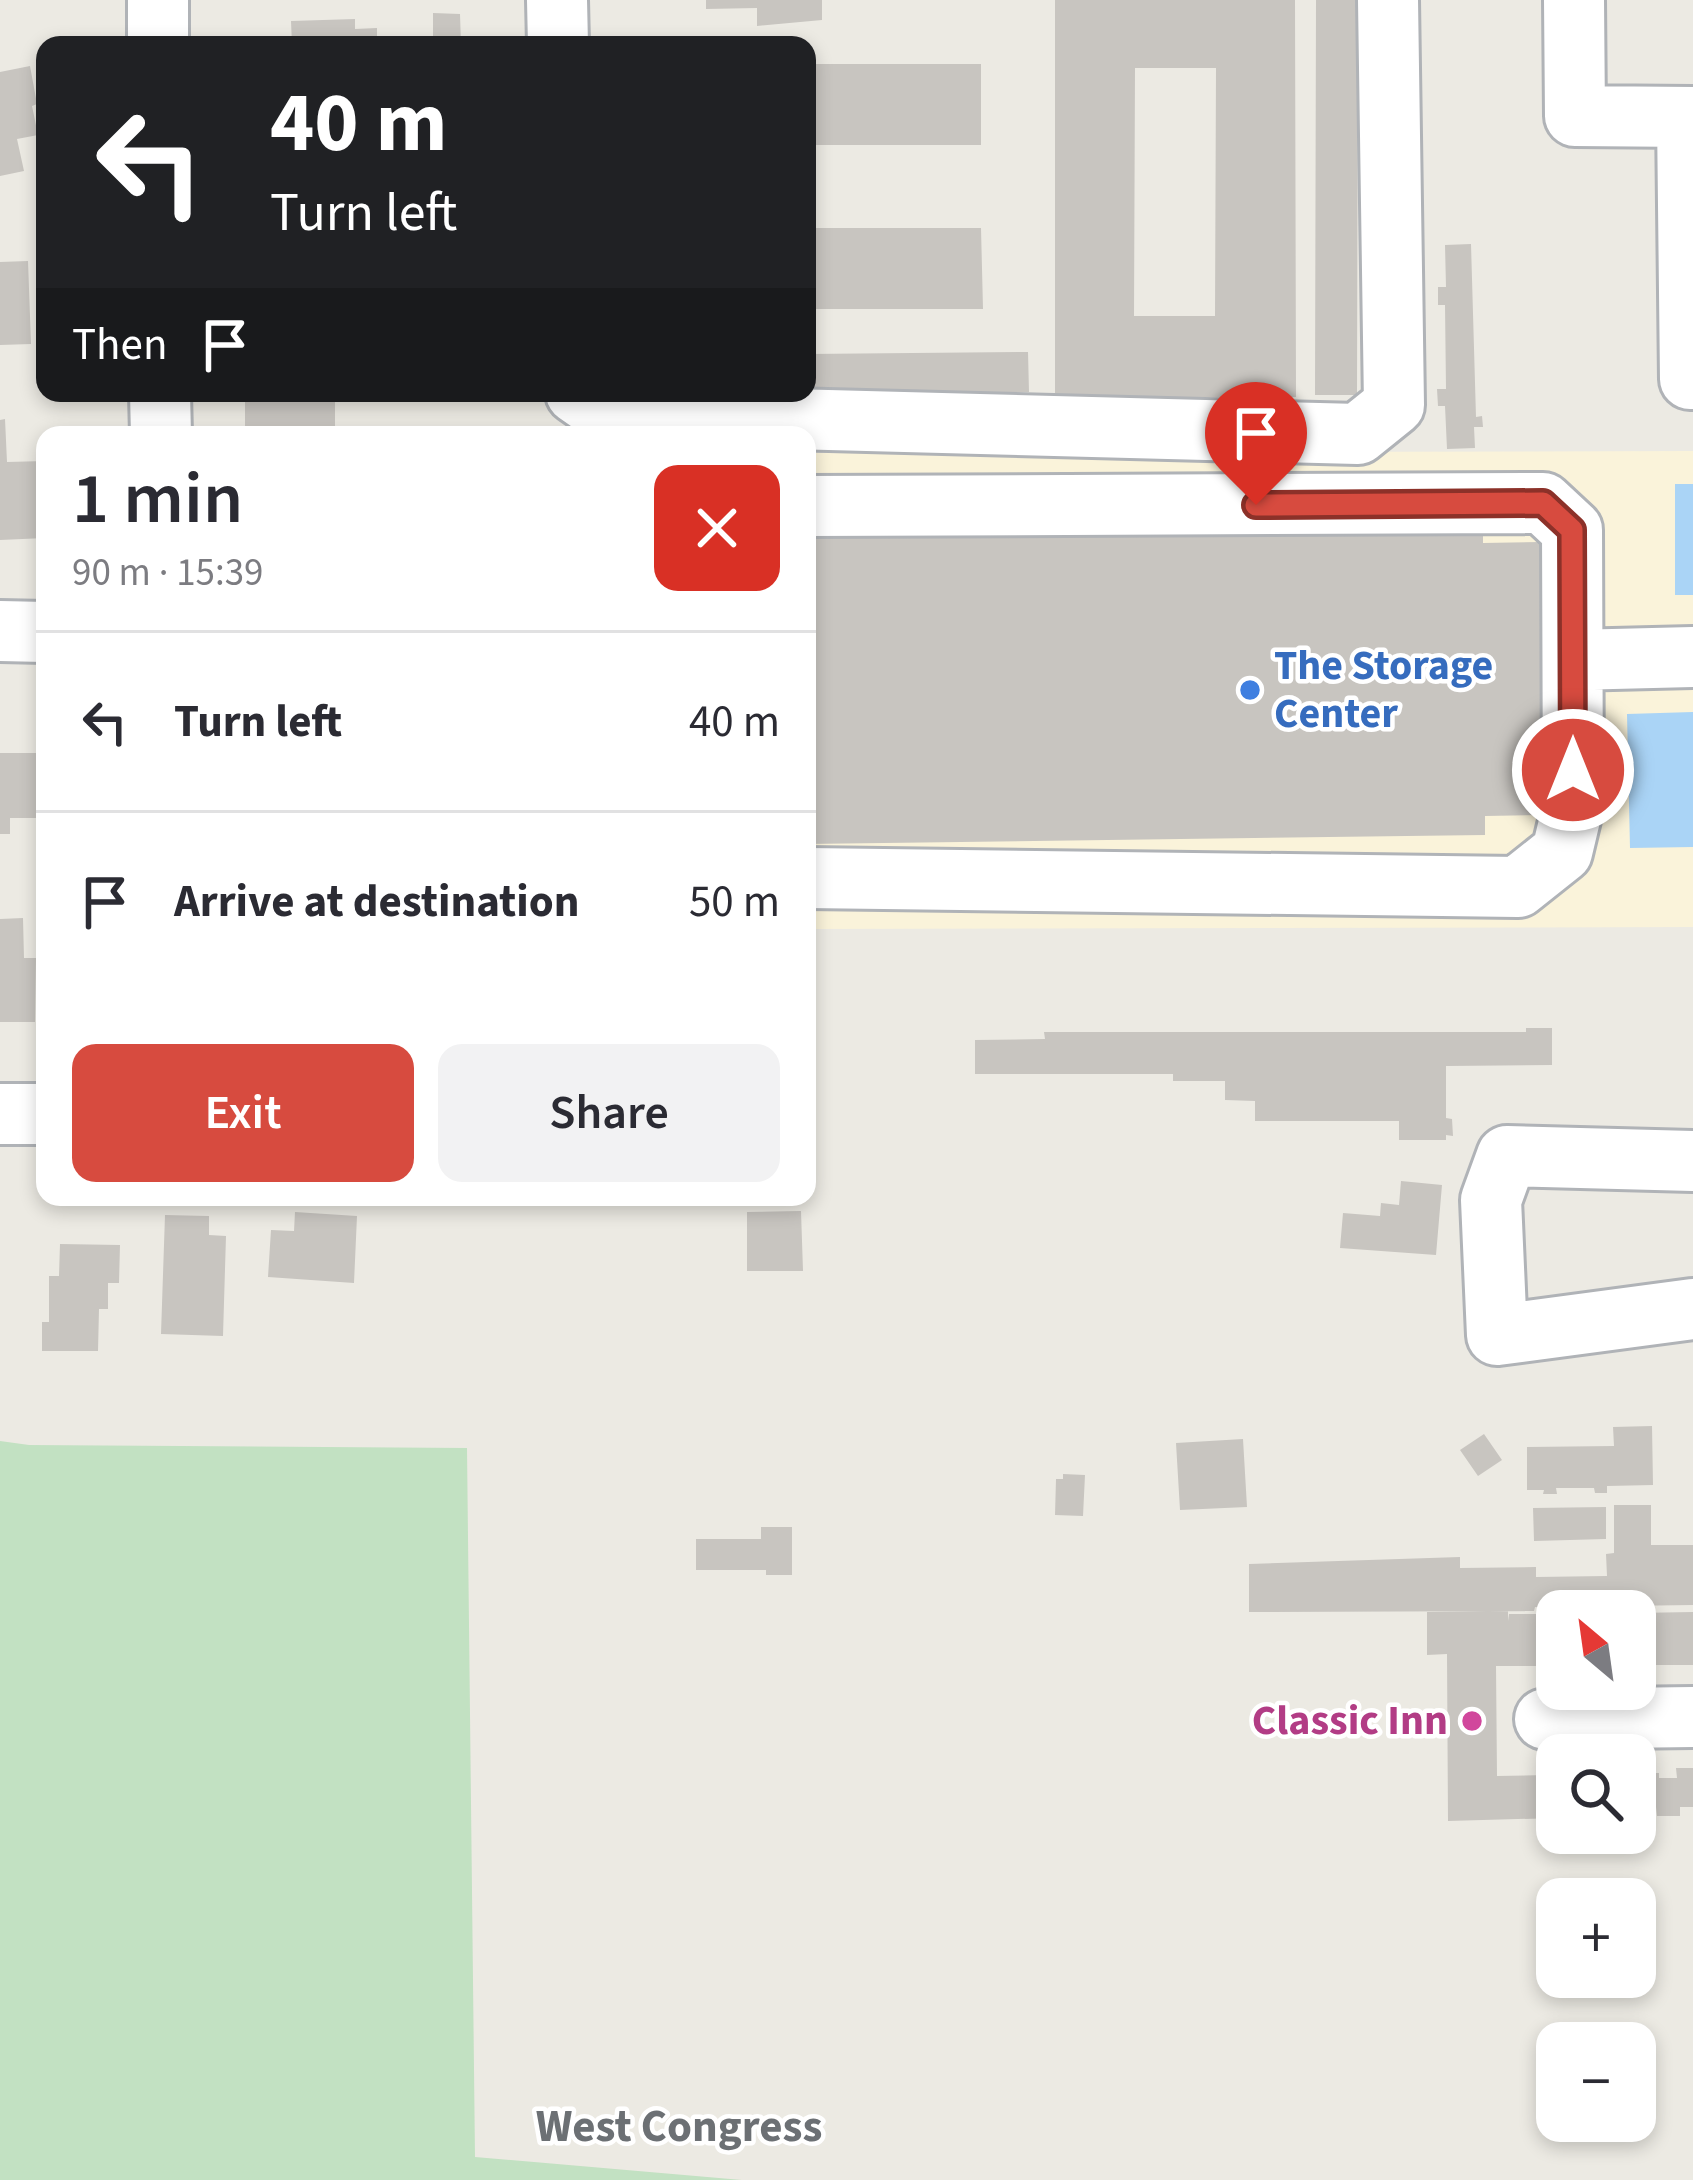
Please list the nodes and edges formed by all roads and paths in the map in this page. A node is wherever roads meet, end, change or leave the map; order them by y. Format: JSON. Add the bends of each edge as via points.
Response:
{"nodes":[{"id":1,"x":158,"y":0,"type":"edge"},
{"id":2,"x":557,"y":0,"type":"edge"},
{"id":3,"x":1388,"y":0,"type":"edge"},
{"id":4,"x":1574,"y":0,"type":"edge"},
{"id":5,"x":158,"y":36,"type":"edge"},
{"id":6,"x":558,"y":36,"type":"edge"},
{"id":7,"x":1690,"y":117,"type":"edge"},
{"id":8,"x":1693,"y":379,"type":"edge"},
{"id":9,"x":589,"y":402,"type":"edge"},
{"id":10,"x":816,"y":506,"type":"edge"},
{"id":11,"x":0,"y":632,"type":"edge"},
{"id":12,"x":36,"y":632,"type":"edge"},
{"id":13,"x":1693,"y":656,"type":"edge"},
{"id":14,"x":1573,"y":660,"type":"junction"},
{"id":15,"x":816,"y":878,"type":"edge"},
{"id":16,"x":0,"y":1114,"type":"edge"},
{"id":17,"x":36,"y":1114,"type":"edge"},
{"id":18,"x":1693,"y":1161,"type":"edge"},
{"id":19,"x":1693,"y":1309,"type":"edge"},
{"id":20,"x":1693,"y":1717,"type":"edge"},
{"id":21,"x":1545,"y":1719,"type":"dead end"}],
"edges":[{"from":1,"to":5,"type":"street"},
{"from":2,"to":6,"type":"street"},
{"from":3,"to":9,"type":"street","via":[[1394,405],[1358,434],[606,414]]},
{"from":4,"to":7,"type":"street","via":[[1575,116]]},
{"from":7,"to":8,"type":"street"},
{"from":10,"to":14,"type":"street","via":[[1543,503],[1572,530]]},
{"from":11,"to":12,"type":"street"},
{"from":13,"to":14,"type":"street"},
{"from":14,"to":15,"type":"street","via":[[1573,806],[1562,852],[1518,887]]},
{"from":16,"to":17,"type":"street"},
{"from":18,"to":19,"type":"street","via":[[1507,1156],[1491,1200],[1497,1335]]},
{"from":20,"to":21,"type":"street"}]}
